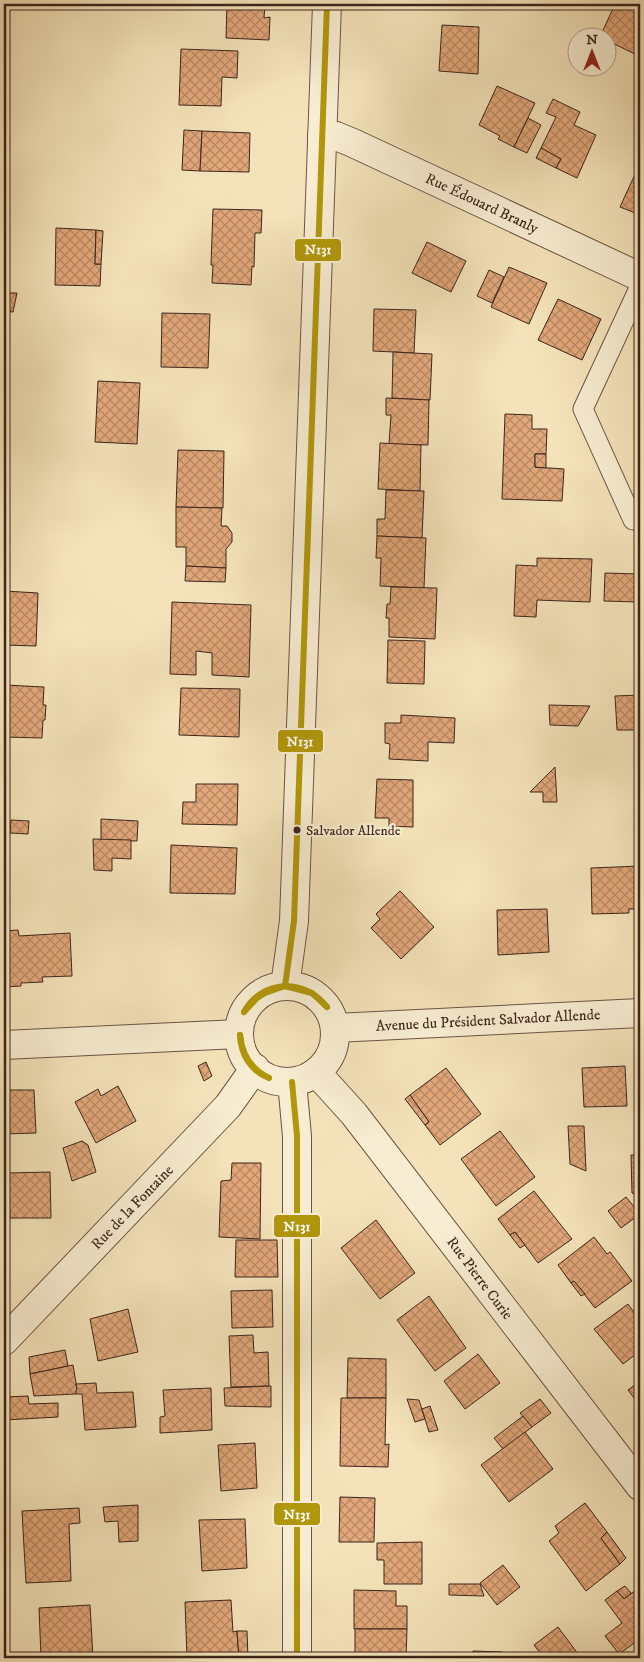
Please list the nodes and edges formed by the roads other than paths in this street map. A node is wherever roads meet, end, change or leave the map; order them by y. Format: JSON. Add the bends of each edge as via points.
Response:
{"nodes":[{"id":1,"x":327,"y":4,"type":"edge"},
{"id":2,"x":322,"y":134,"type":"junction"},
{"id":3,"x":640,"y":276,"type":"edge"},
{"id":4,"x":640,"y":286,"type":"edge"},
{"id":5,"x":633,"y":520,"type":"dead end"},
{"id":6,"x":285,"y":986,"type":"junction"},
{"id":7,"x":640,"y":1013,"type":"edge"},
{"id":8,"x":335,"y":1028,"type":"junction"},
{"id":9,"x":239,"y":1034,"type":"junction"},
{"id":10,"x":4,"y":1045,"type":"edge"},
{"id":11,"x":255,"y":1068,"type":"junction"},
{"id":12,"x":304,"y":1077,"type":"junction"},
{"id":13,"x":4,"y":1341,"type":"edge"},
{"id":14,"x":640,"y":1486,"type":"edge"},
{"id":15,"x":297,"y":1658,"type":"edge"}],
"edges":[{"from":1,"to":2,"type":"street"},
{"from":2,"to":3,"type":"street","name":"Rue Édouard Branly","via":[[352,142]]},
{"from":2,"to":6,"type":"street","via":[[294,921]]},
{"from":4,"to":5,"type":"lane","via":[[583,409]]},
{"from":6,"to":8,"type":"street","via":[[298,987],[319,997],[327,1006]]},
{"from":6,"to":9,"type":"street","via":[[273,988],[253,1000],[242,1019]]},
{"from":7,"to":8,"type":"street","name":"Avenue du Président Salvador Allende"},
{"from":8,"to":12,"type":"street","via":[[333,1050],[327,1061]]},
{"from":9,"to":10,"type":"street"},
{"from":9,"to":11,"type":"street","via":[[243,1053]]},
{"from":11,"to":12,"type":"street","via":[[282,1082]]},
{"from":11,"to":13,"type":"street","name":"Rue de la Fontaine","via":[[228,1106]]},
{"from":12,"to":14,"type":"street","name":"Rue Pierre Curie","via":[[354,1114]]},
{"from":12,"to":15,"type":"street","via":[[297,1136]]}]}
